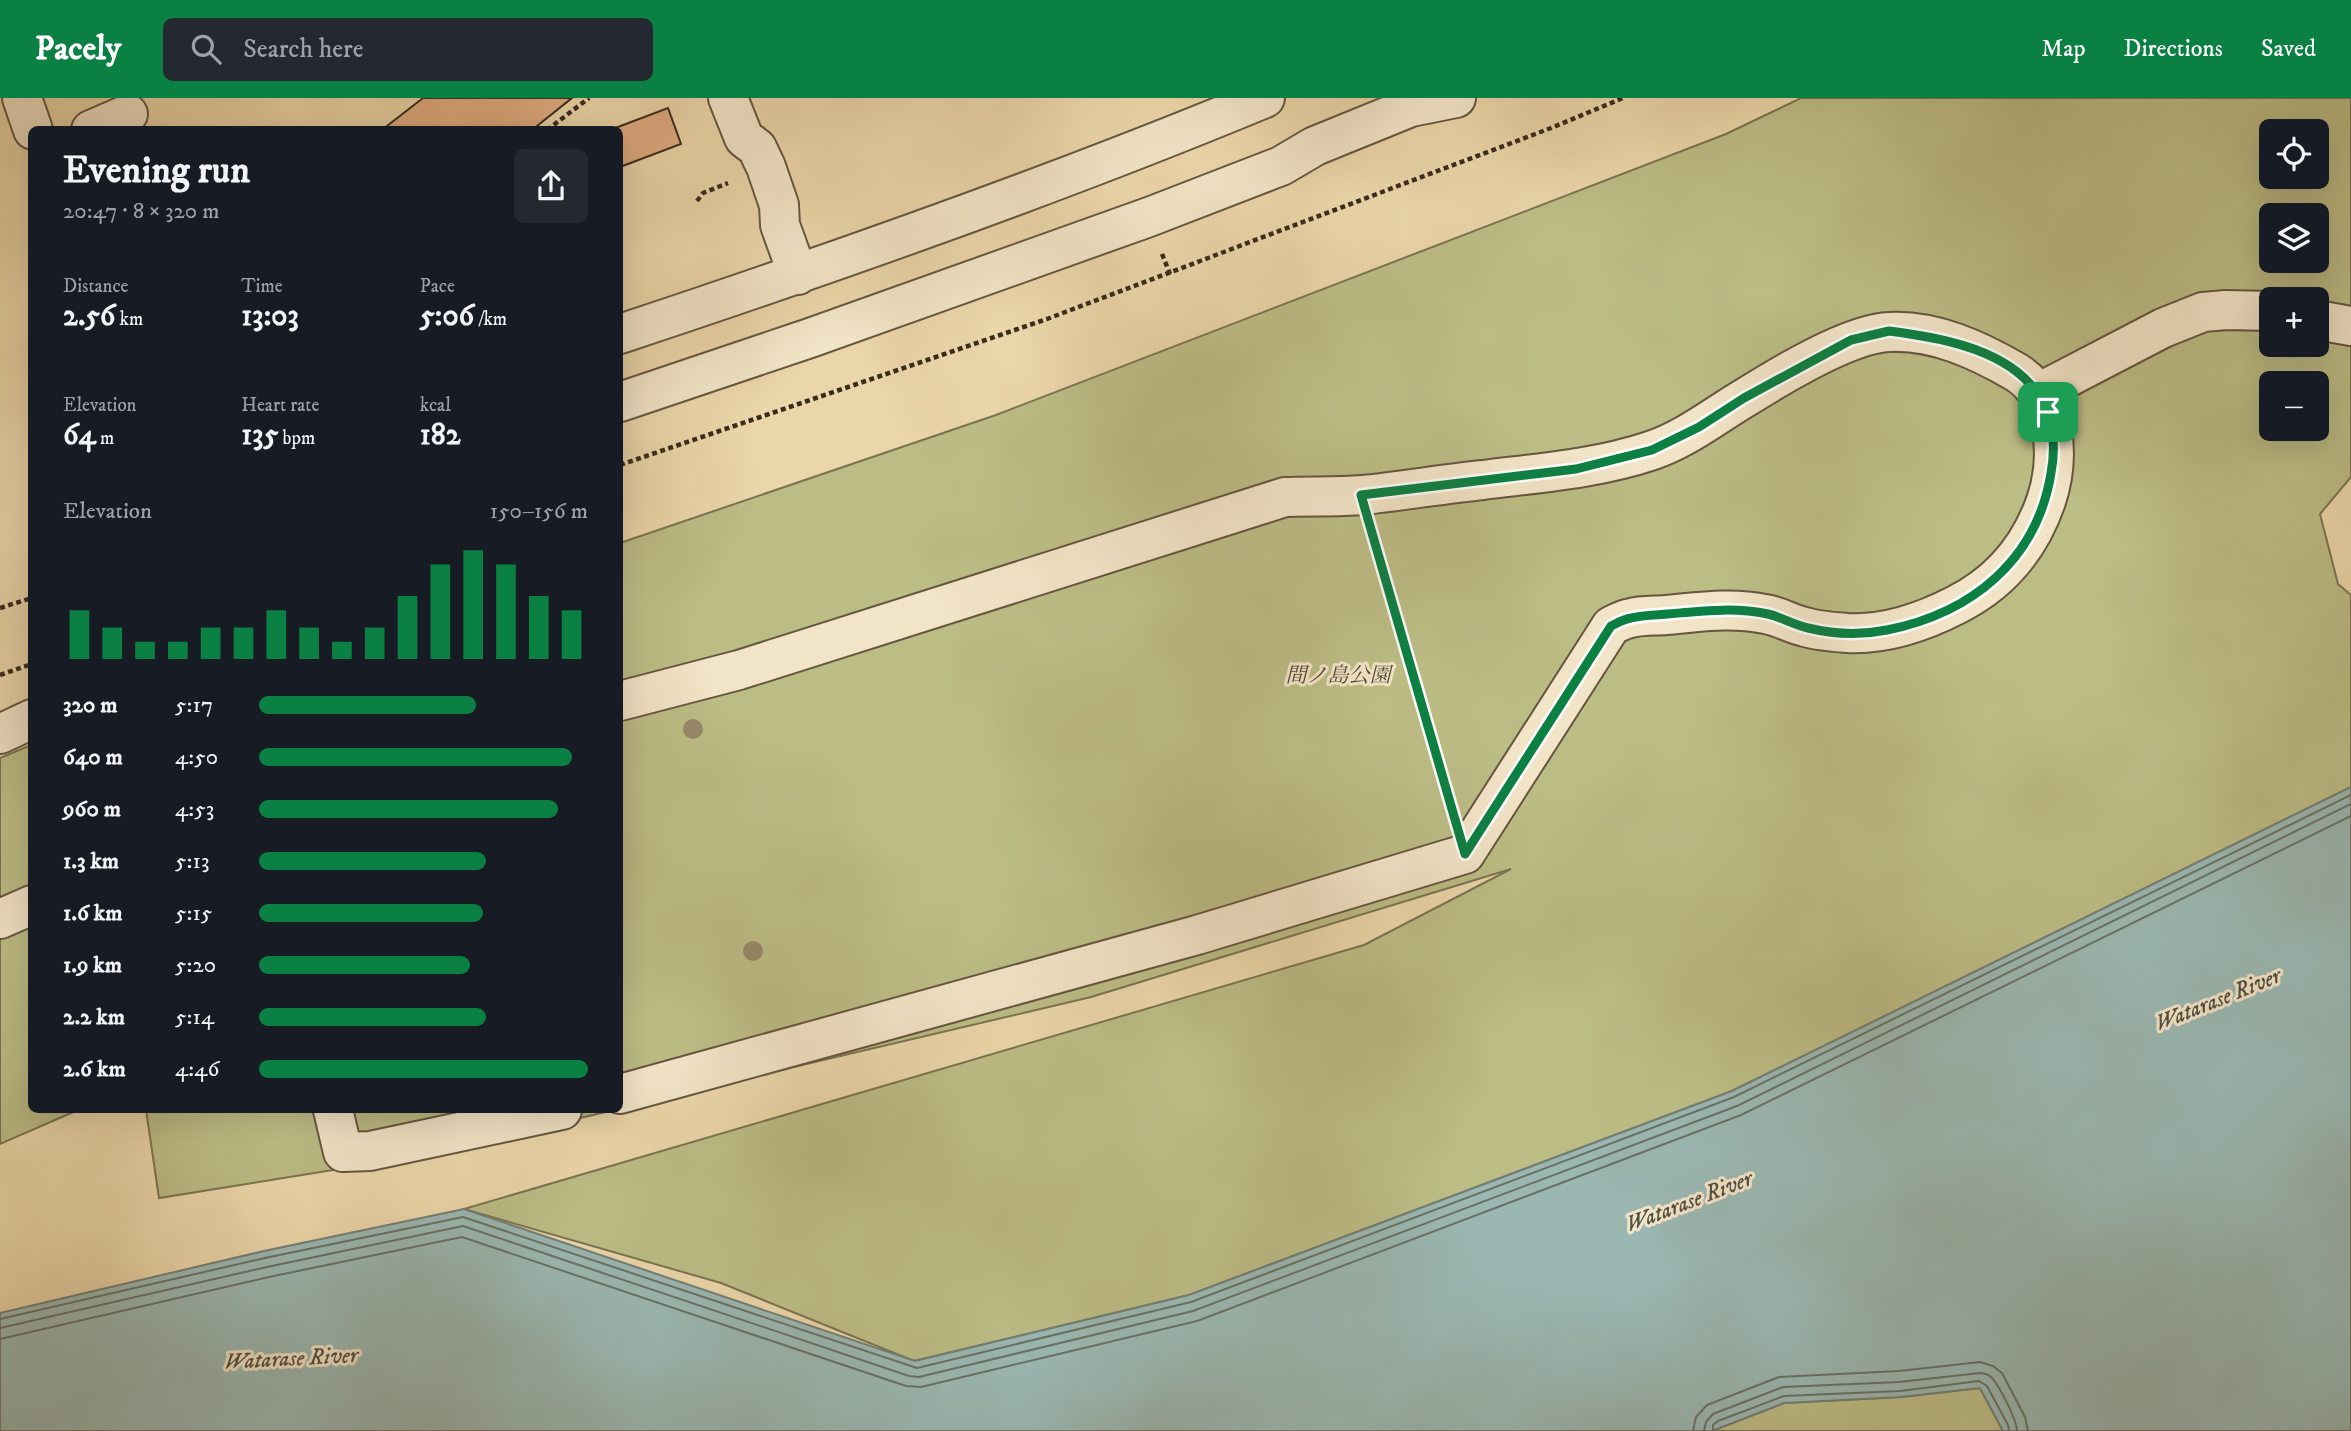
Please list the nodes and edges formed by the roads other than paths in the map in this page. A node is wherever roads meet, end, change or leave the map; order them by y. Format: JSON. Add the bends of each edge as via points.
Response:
{"nodes":[{"id":1,"x":22,"y":98,"type":"edge"},
{"id":2,"x":728,"y":98,"type":"edge"},
{"id":3,"x":1265,"y":98,"type":"edge"},
{"id":4,"x":1456,"y":98,"type":"edge"},
{"id":5,"x":128,"y":114,"type":"dead end"},
{"id":6,"x":32,"y":126,"type":"edge"},
{"id":7,"x":100,"y":126,"type":"edge"},
{"id":8,"x":798,"y":275,"type":"junction"},
{"id":9,"x":2259,"y":311,"type":"edge"},
{"id":10,"x":2329,"y":322,"type":"edge"},
{"id":11,"x":2351,"y":326,"type":"edge"},
{"id":12,"x":623,"y":333,"type":"edge"},
{"id":13,"x":2038,"y":393,"type":"junction"},
{"id":14,"x":623,"y":401,"type":"edge"},
{"id":15,"x":623,"y":700,"type":"edge"},
{"id":16,"x":28,"y":721,"type":"edge"},
{"id":17,"x":0,"y":734,"type":"edge"},
{"id":18,"x":28,"y":907,"type":"edge"},
{"id":19,"x":0,"y":919,"type":"edge"},
{"id":20,"x":623,"y":1093,"type":"edge"},
{"id":21,"x":334,"y":1113,"type":"edge"},
{"id":22,"x":548,"y":1113,"type":"edge"}],
"edges":[{"from":1,"to":6,"type":"street"},
{"from":2,"to":8,"type":"street","via":[[744,138],[757,148],[766,167]]},
{"from":3,"to":8,"type":"street","via":[[1127,155]]},
{"from":4,"to":14,"type":"street","via":[[1411,107],[1315,146],[1281,166],[1149,217]]},
{"from":5,"to":7,"type":"street"},
{"from":8,"to":12,"type":"street"},
{"from":9,"to":13,"type":"street","via":[[2203,312]]},
{"from":10,"to":11,"type":"street"},
{"from":13,"to":15,"type":"street","via":[[2023,376],[1961,344],[1889,331],[1851,340],[1652,450],[1576,469],[1361,495],[1285,497],[739,670]]},
{"from":13,"to":20,"type":"street","via":[[2053,436],[2048,494],[2037,526],[2014,560],[1990,584],[1928,617],[1885,630],[1849,633],[1807,628],[1769,614],[1733,609],[1631,618],[1611,626],[1465,854],[1198,935]]},
{"from":16,"to":17,"type":"street"},
{"from":18,"to":19,"type":"street"},
{"from":21,"to":22,"type":"street","via":[[343,1152],[370,1151]]}]}
